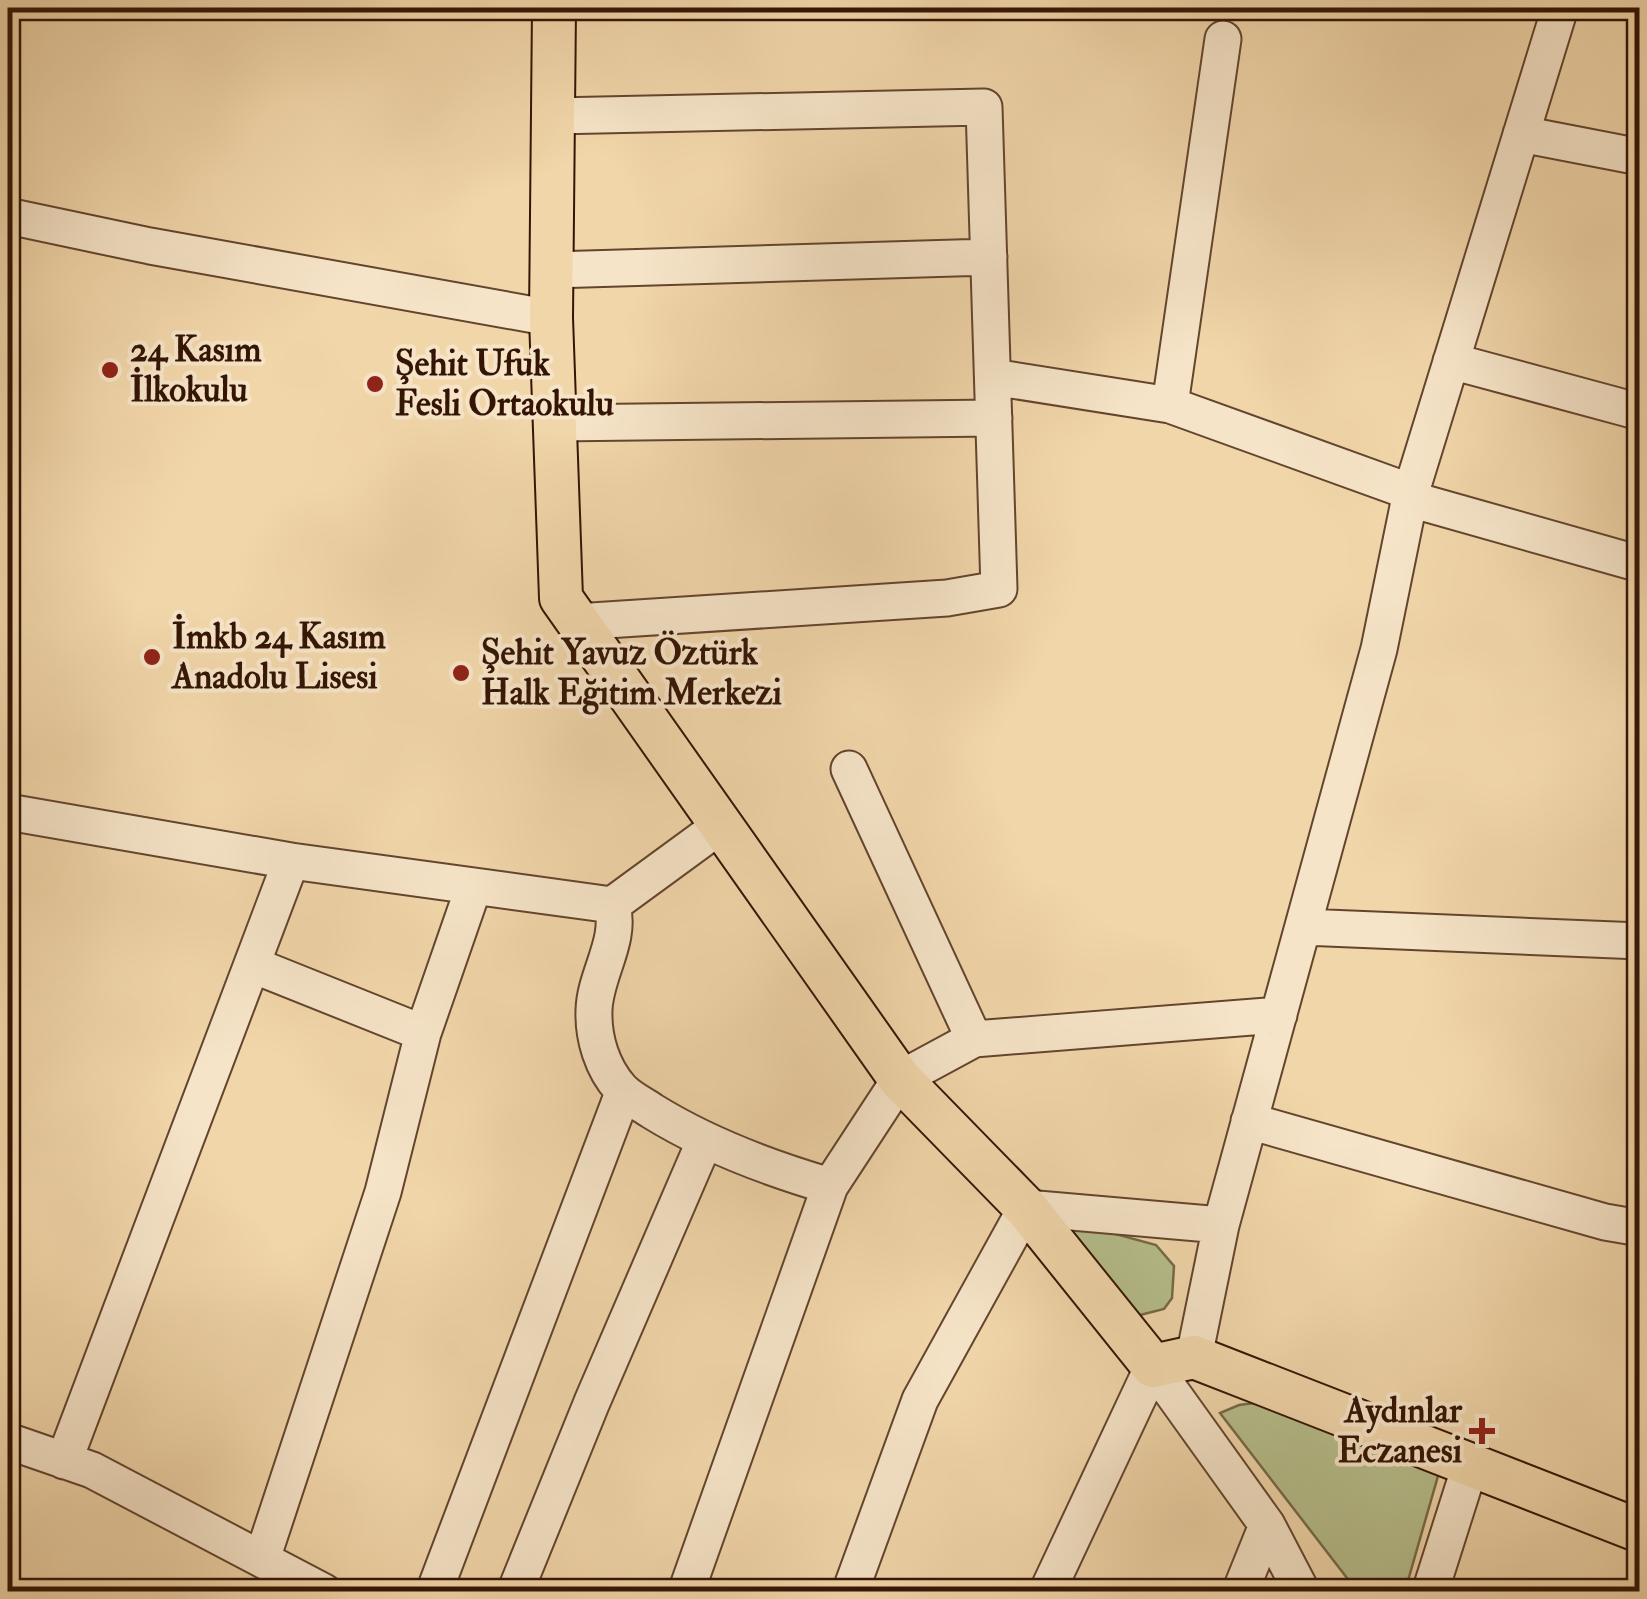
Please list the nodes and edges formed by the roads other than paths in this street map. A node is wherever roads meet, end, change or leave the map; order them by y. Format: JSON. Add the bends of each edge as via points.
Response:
{"nodes":[{"id":1,"x":554,"y":8,"type":"edge"},
{"id":2,"x":1560,"y":8,"type":"edge"},
{"id":3,"x":1223,"y":39,"type":"dead end"},
{"id":4,"x":553,"y":116,"type":"junction"},
{"id":5,"x":1521,"y":134,"type":"junction"},
{"id":6,"x":1640,"y":157,"type":"edge"},
{"id":7,"x":8,"y":216,"type":"edge"},
{"id":8,"x":989,"y":257,"type":"junction"},
{"id":9,"x":552,"y":270,"type":"junction"},
{"id":10,"x":551,"y":318,"type":"junction"},
{"id":11,"x":1451,"y":361,"type":"junction"},
{"id":12,"x":993,"y":377,"type":"junction"},
{"id":13,"x":1170,"y":405,"type":"junction"},
{"id":14,"x":1640,"y":412,"type":"edge"},
{"id":15,"x":994,"y":418,"type":"junction"},
{"id":16,"x":555,"y":423,"type":"junction"},
{"id":17,"x":1410,"y":495,"type":"junction"},
{"id":18,"x":1640,"y":564,"type":"edge"},
{"id":19,"x":576,"y":622,"type":"junction"},
{"id":20,"x":850,"y":769,"type":"dead end"},
{"id":21,"x":8,"y":812,"type":"edge"},
{"id":22,"x":720,"y":826,"type":"junction"},
{"id":23,"x":292,"y":861,"type":"junction"},
{"id":24,"x":474,"y":886,"type":"junction"},
{"id":25,"x":612,"y":905,"type":"junction"},
{"id":26,"x":1303,"y":927,"type":"junction"},
{"id":27,"x":1640,"y":942,"type":"edge"},
{"id":28,"x":253,"y":966,"type":"junction"},
{"id":29,"x":1279,"y":1015,"type":"junction"},
{"id":30,"x":423,"y":1033,"type":"junction"},
{"id":31,"x":974,"y":1040,"type":"junction"},
{"id":32,"x":900,"y":1079,"type":"junction"},
{"id":33,"x":624,"y":1093,"type":"junction"},
{"id":34,"x":1249,"y":1121,"type":"junction"},
{"id":35,"x":704,"y":1140,"type":"junction"},
{"id":36,"x":830,"y":1186,"type":"junction"},
{"id":37,"x":1026,"y":1208,"type":"junction"},
{"id":38,"x":1221,"y":1225,"type":"junction"},
{"id":39,"x":1640,"y":1228,"type":"edge"},
{"id":40,"x":1174,"y":1362,"type":"junction"},
{"id":41,"x":8,"y":1442,"type":"edge"},
{"id":42,"x":64,"y":1461,"type":"junction"},
{"id":43,"x":1470,"y":1464,"type":"junction"},
{"id":44,"x":1267,"y":1525,"type":"junction"},
{"id":45,"x":1640,"y":1532,"type":"edge"},
{"id":46,"x":262,"y":1559,"type":"junction"},
{"id":47,"x":324,"y":1592,"type":"edge"},
{"id":48,"x":434,"y":1592,"type":"edge"},
{"id":49,"x":515,"y":1592,"type":"edge"},
{"id":50,"x":686,"y":1592,"type":"edge"},
{"id":51,"x":850,"y":1592,"type":"edge"},
{"id":52,"x":1047,"y":1592,"type":"edge"},
{"id":53,"x":1240,"y":1592,"type":"edge"},
{"id":54,"x":1302,"y":1592,"type":"edge"},
{"id":55,"x":1430,"y":1592,"type":"edge"}],
"edges":[{"from":1,"to":4,"type":"main road"},
{"from":2,"to":5,"type":"street"},
{"from":3,"to":13,"type":"street"},
{"from":4,"to":8,"type":"street","via":[[984,107]]},
{"from":4,"to":9,"type":"main road"},
{"from":5,"to":6,"type":"street"},
{"from":5,"to":11,"type":"street"},
{"from":7,"to":10,"type":"street"},
{"from":8,"to":9,"type":"street"},
{"from":8,"to":12,"type":"street"},
{"from":9,"to":10,"type":"main road"},
{"from":10,"to":16,"type":"main road"},
{"from":11,"to":14,"type":"street"},
{"from":11,"to":17,"type":"street"},
{"from":12,"to":13,"type":"street"},
{"from":12,"to":15,"type":"street"},
{"from":13,"to":17,"type":"street"},
{"from":15,"to":16,"type":"street"},
{"from":15,"to":19,"type":"street","via":[[999,590]]},
{"from":16,"to":19,"type":"main road","via":[[561,598]]},
{"from":17,"to":18,"type":"street"},
{"from":17,"to":26,"type":"street","via":[[1380,649]]},
{"from":19,"to":22,"type":"main road"},
{"from":20,"to":31,"type":"street"},
{"from":21,"to":23,"type":"street"},
{"from":22,"to":25,"type":"street"},
{"from":22,"to":32,"type":"main road"},
{"from":23,"to":24,"type":"street"},
{"from":23,"to":28,"type":"street"},
{"from":24,"to":25,"type":"street"},
{"from":24,"to":30,"type":"street"},
{"from":25,"to":33,"type":"street","via":[[615,931],[596,993],[595,1030],[605,1064]]},
{"from":26,"to":27,"type":"street"},
{"from":26,"to":29,"type":"street"},
{"from":28,"to":30,"type":"street"},
{"from":28,"to":42,"type":"street"},
{"from":29,"to":31,"type":"street"},
{"from":29,"to":34,"type":"street"},
{"from":30,"to":46,"type":"street","via":[[383,1192]]},
{"from":31,"to":32,"type":"street"},
{"from":32,"to":36,"type":"street"},
{"from":32,"to":37,"type":"main road"},
{"from":33,"to":35,"type":"street"},
{"from":33,"to":48,"type":"street"},
{"from":34,"to":38,"type":"street"},
{"from":34,"to":39,"type":"street"},
{"from":35,"to":36,"type":"street"},
{"from":35,"to":49,"type":"street"},
{"from":36,"to":50,"type":"street"},
{"from":37,"to":38,"type":"street"},
{"from":37,"to":40,"type":"main road"},
{"from":37,"to":51,"type":"street","via":[[920,1400]]},
{"from":38,"to":40,"type":"street"},
{"from":40,"to":43,"type":"main road"},
{"from":40,"to":44,"type":"street"},
{"from":40,"to":52,"type":"street"},
{"from":41,"to":42,"type":"street"},
{"from":42,"to":46,"type":"street"},
{"from":43,"to":45,"type":"main road"},
{"from":43,"to":55,"type":"street"},
{"from":44,"to":53,"type":"street"},
{"from":44,"to":54,"type":"street"},
{"from":46,"to":47,"type":"street"}]}
